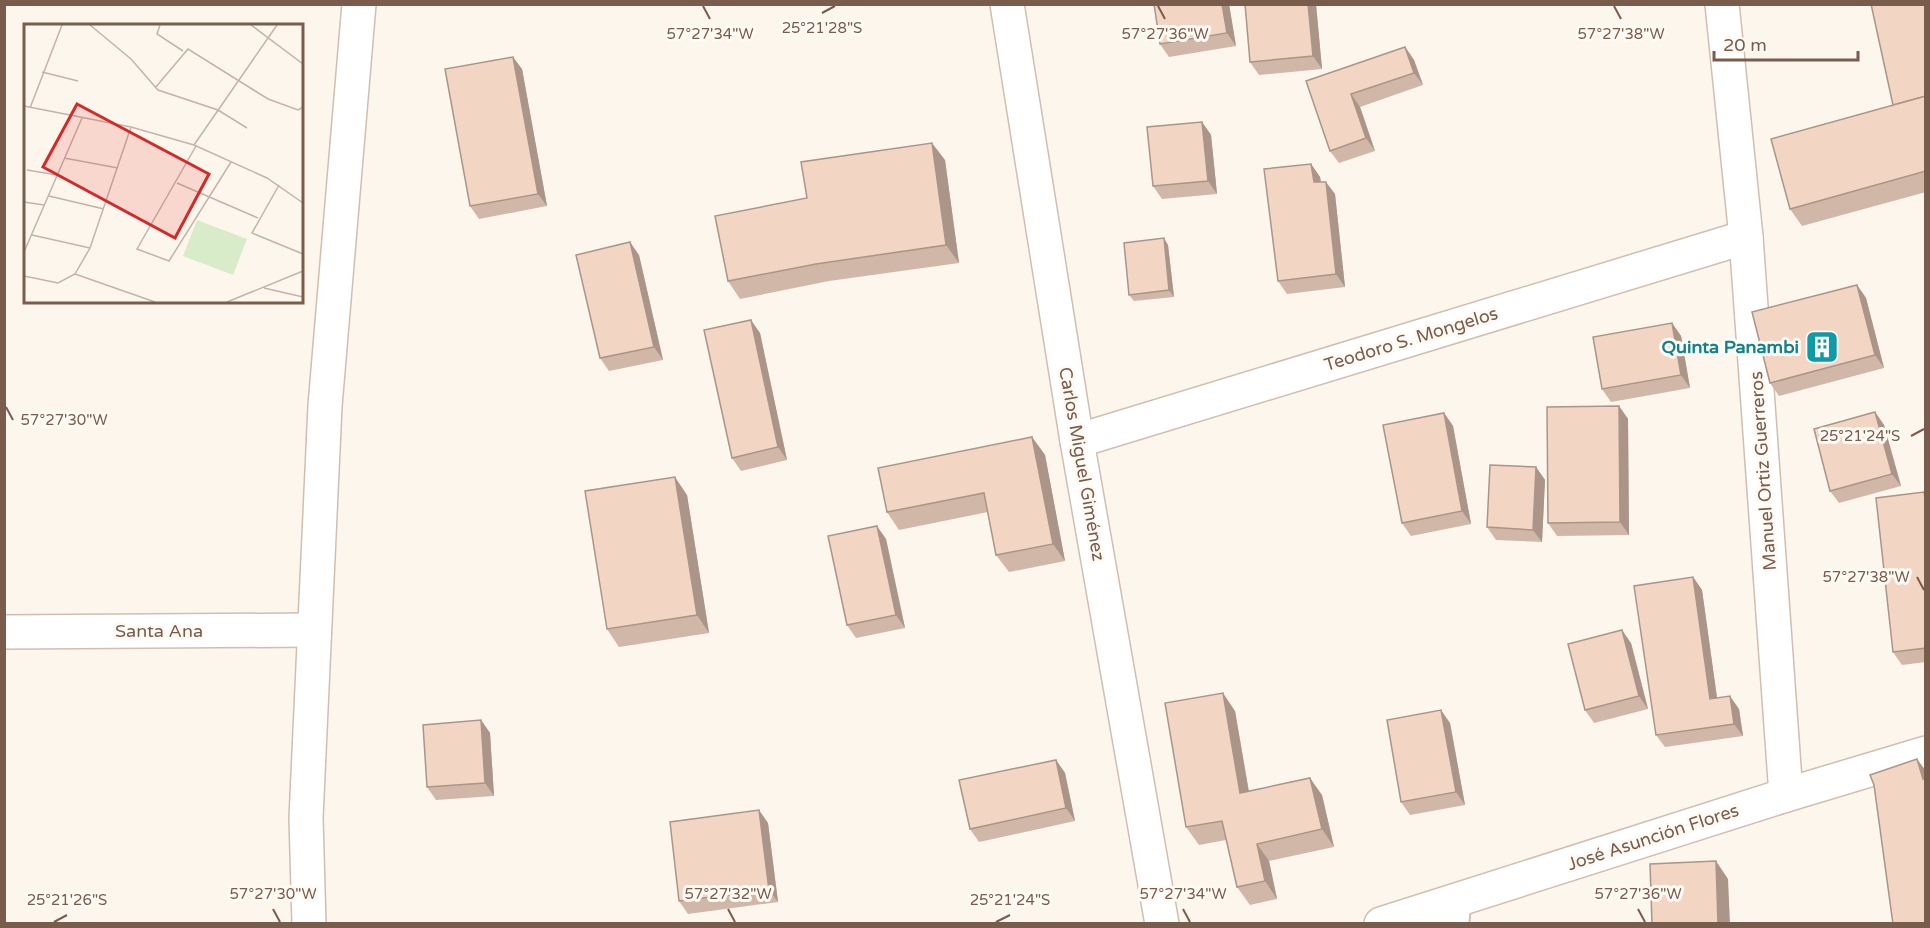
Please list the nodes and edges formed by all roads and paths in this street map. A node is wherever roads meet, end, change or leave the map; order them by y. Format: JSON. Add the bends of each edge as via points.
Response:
{"nodes":[{"id":1,"x":359,"y":4,"type":"edge"},
{"id":2,"x":1007,"y":4,"type":"edge"},
{"id":3,"x":1722,"y":4,"type":"edge"},
{"id":4,"x":1746,"y":237,"type":"junction"},
{"id":5,"x":1077,"y":441,"type":"junction"},
{"id":6,"x":314,"y":630,"type":"junction"},
{"id":7,"x":4,"y":632,"type":"edge"},
{"id":8,"x":1926,"y":753,"type":"edge"},
{"id":9,"x":1786,"y":795,"type":"junction"},
{"id":10,"x":1456,"y":911,"type":"edge"},
{"id":11,"x":309,"y":924,"type":"edge"},
{"id":12,"x":1162,"y":924,"type":"edge"},
{"id":13,"x":1381,"y":924,"type":"edge"}],
"edges":[{"from":1,"to":6,"type":"street","via":[[325,406]]},
{"from":2,"to":5,"type":"street","name":"Carlos Miguel Giménez"},
{"from":3,"to":4,"type":"street","name":"Manuel Ortiz Guerreros"},
{"from":4,"to":5,"type":"street","name":"Teodoro S. Mongelos"},
{"from":4,"to":9,"type":"street","name":"Manuel Ortiz Guerreros"},
{"from":5,"to":12,"type":"street","name":"Carlos Miguel Giménez"},
{"from":6,"to":7,"type":"street","name":"Santa Ana"},
{"from":6,"to":11,"type":"street","via":[[306,818]]},
{"from":8,"to":9,"type":"street","name":"José Asunción Flores"},
{"from":9,"to":10,"type":"street","name":"José Asunción Flores"},
{"from":10,"to":13,"type":"street","name":"José Asunción Flores"}]}
